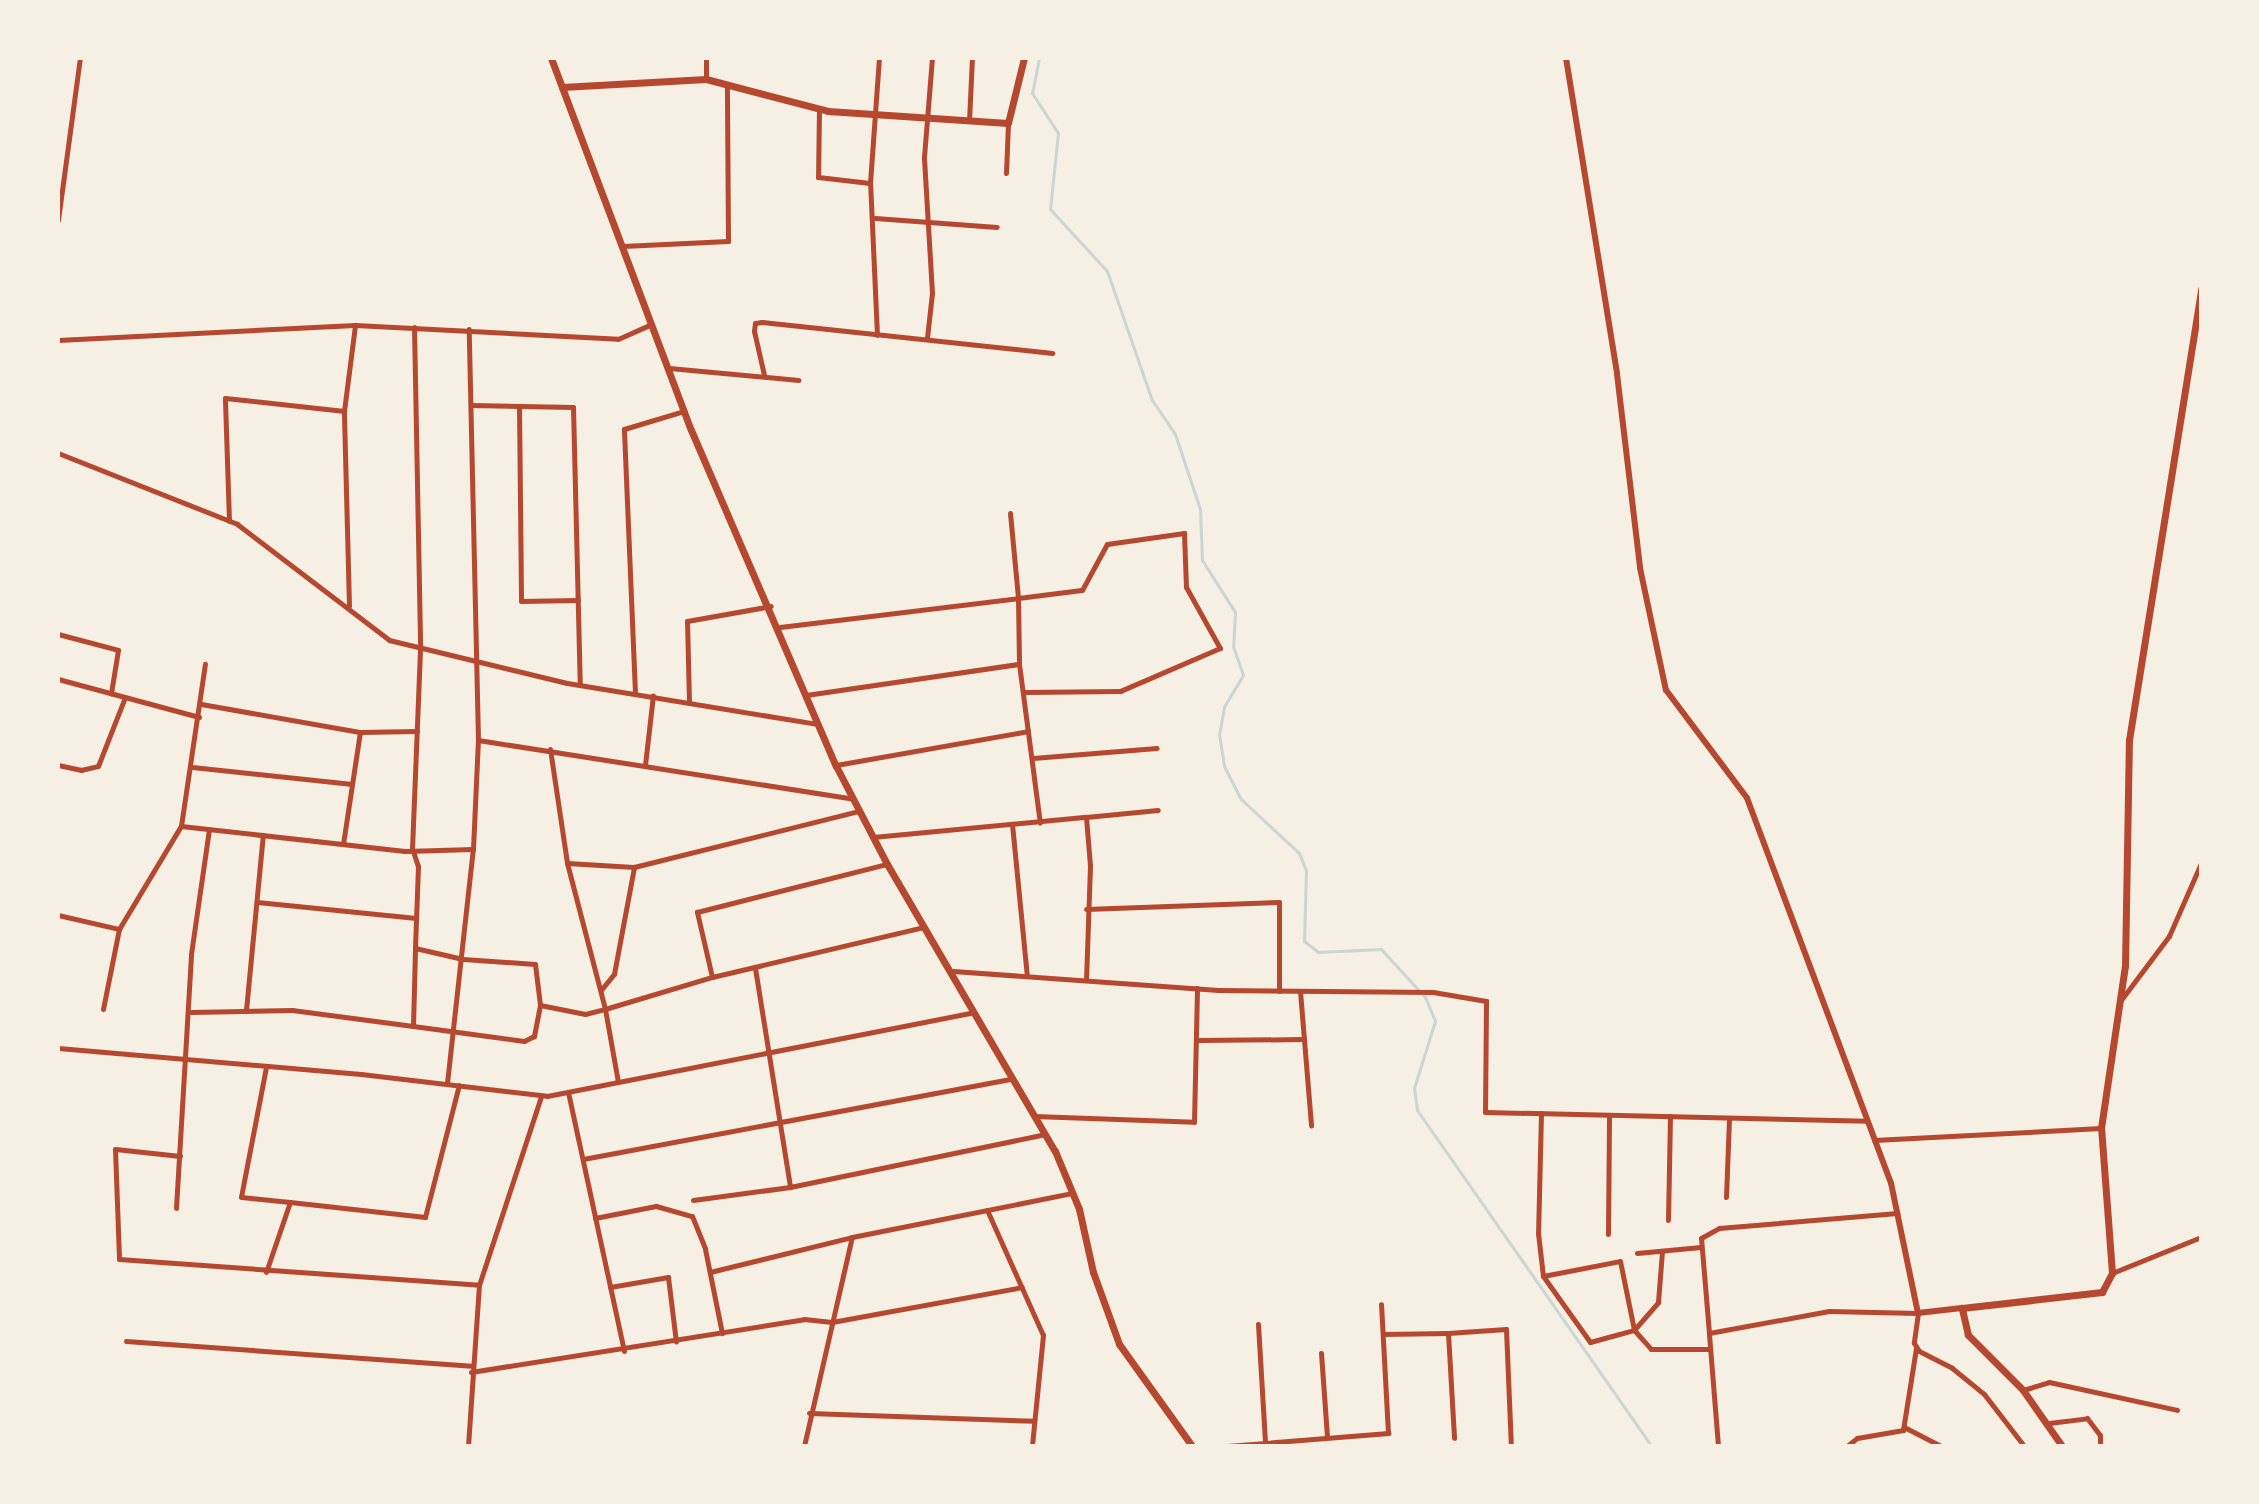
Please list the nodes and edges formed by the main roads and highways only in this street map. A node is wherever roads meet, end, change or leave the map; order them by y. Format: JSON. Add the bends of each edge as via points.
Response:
{"nodes":[{"id":1,"x":551,"y":58,"type":"edge"},
{"id":2,"x":1024,"y":58,"type":"edge"},
{"id":3,"x":562,"y":87,"type":"junction"},
{"id":4,"x":2201,"y":289,"type":"edge"},
{"id":5,"x":1192,"y":1446,"type":"edge"},
{"id":6,"x":2062,"y":1446,"type":"edge"}],
"edges":[{"from":1,"to":3,"type":"main road"},
{"from":2,"to":3,"type":"main road","via":[[1008,123],[819,109],[706,79]]},
{"from":3,"to":5,"type":"main road","via":[[684,411],[836,766],[887,864],[1045,1134],[1073,1193],[1119,1344]]},
{"from":4,"to":6,"type":"main road","via":[[2129,740],[2121,1001],[2101,1128],[2112,1273],[2102,1292],[1962,1308],[1968,1335],[2023,1390]]}]}
